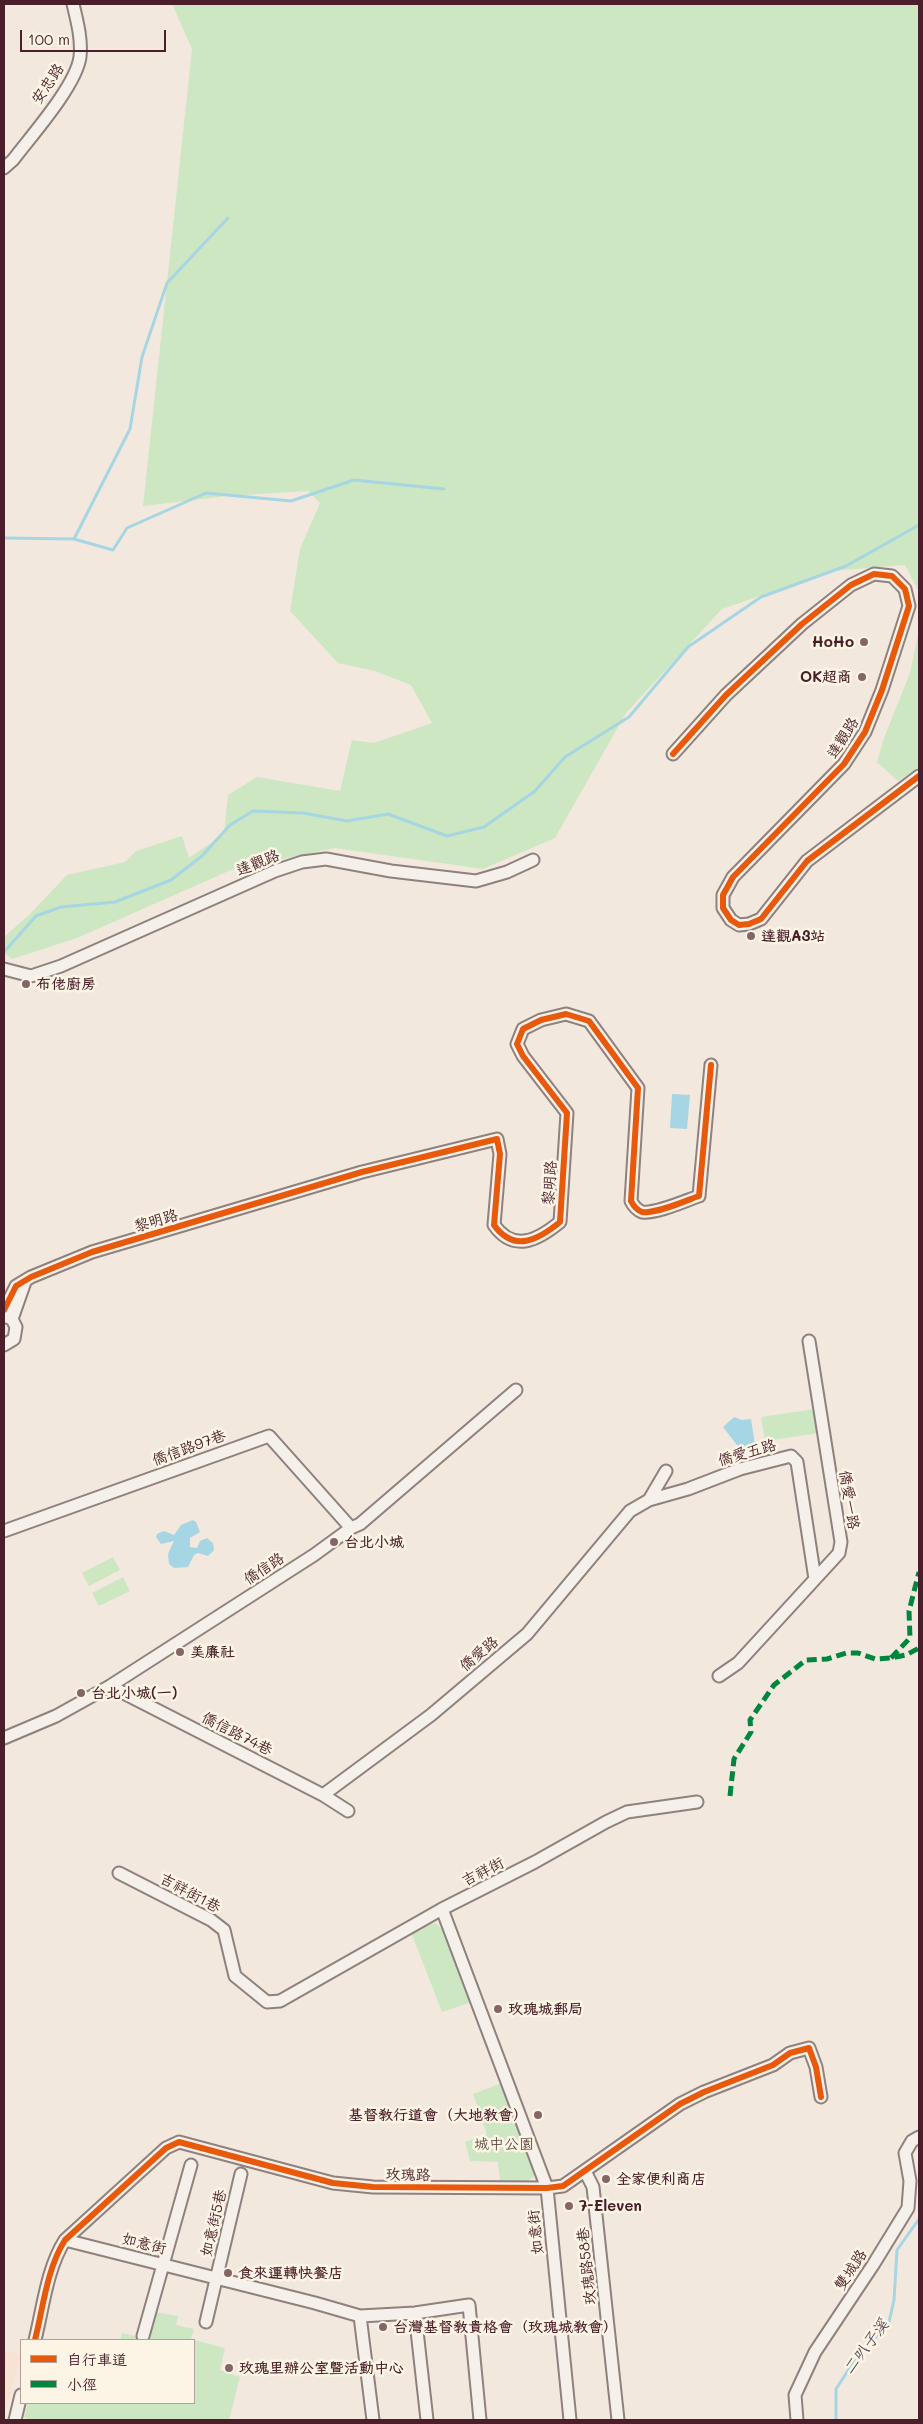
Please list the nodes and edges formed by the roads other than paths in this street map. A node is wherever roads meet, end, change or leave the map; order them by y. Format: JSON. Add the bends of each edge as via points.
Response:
{"nodes":[{"id":1,"x":73,"y":4,"type":"edge"},
{"id":2,"x":4,"y":168,"type":"edge"},
{"id":3,"x":673,"y":754,"type":"dead end"},
{"id":4,"x":919,"y":776,"type":"edge"},
{"id":5,"x":534,"y":860,"type":"dead end"},
{"id":6,"x":5,"y":970,"type":"edge"},
{"id":7,"x":711,"y":1065,"type":"dead end"},
{"id":8,"x":25,"y":1282,"type":"junction"},
{"id":9,"x":4,"y":1310,"type":"edge"},
{"id":10,"x":8,"y":1318,"type":"edge"},
{"id":11,"x":809,"y":1341,"type":"dead end"},
{"id":12,"x":4,"y":1345,"type":"edge"},
{"id":13,"x":516,"y":1390,"type":"dead end"},
{"id":14,"x":666,"y":1471,"type":"dead end"},
{"id":15,"x":649,"y":1500,"type":"junction"},
{"id":16,"x":351,"y":1528,"type":"junction"},
{"id":17,"x":4,"y":1531,"type":"edge"},
{"id":18,"x":815,"y":1579,"type":"junction"},
{"id":19,"x":719,"y":1676,"type":"dead end"},
{"id":20,"x":110,"y":1686,"type":"junction"},
{"id":21,"x":4,"y":1738,"type":"edge"},
{"id":22,"x":323,"y":1795,"type":"junction"},
{"id":23,"x":697,"y":1802,"type":"dead end"},
{"id":24,"x":348,"y":1811,"type":"dead end"},
{"id":25,"x":118,"y":1873,"type":"dead end"},
{"id":26,"x":442,"y":1909,"type":"junction"},
{"id":27,"x":292,"y":1994,"type":"joint"},
{"id":28,"x":821,"y":2097,"type":"dead end"},
{"id":29,"x":919,"y":2137,"type":"edge"},
{"id":30,"x":191,"y":2165,"type":"dead end"},
{"id":31,"x":585,"y":2171,"type":"junction"},
{"id":32,"x":241,"y":2174,"type":"dead end"},
{"id":33,"x":546,"y":2188,"type":"junction"},
{"id":34,"x":65,"y":2240,"type":"junction"},
{"id":35,"x":164,"y":2265,"type":"junction"},
{"id":36,"x":216,"y":2278,"type":"junction"},
{"id":37,"x":415,"y":2313,"type":"junction"},
{"id":38,"x":360,"y":2316,"type":"junction"},
{"id":39,"x":206,"y":2322,"type":"dead end"},
{"id":40,"x":143,"y":2336,"type":"dead end"},
{"id":41,"x":35,"y":2339,"type":"edge"},
{"id":42,"x":20,"y":2399,"type":"edge"},
{"id":43,"x":15,"y":2420,"type":"edge"},
{"id":44,"x":373,"y":2420,"type":"edge"},
{"id":45,"x":427,"y":2420,"type":"edge"},
{"id":46,"x":480,"y":2420,"type":"edge"},
{"id":47,"x":570,"y":2420,"type":"edge"},
{"id":48,"x":618,"y":2420,"type":"edge"},
{"id":49,"x":797,"y":2420,"type":"edge"}],
"edges":[{"from":1,"to":2,"type":"street","name":"安忠路","via":[[80,40],[77,70],[69,85]]},
{"from":3,"to":4,"type":"street","name":"達觀路","via":[[726,695],[802,624],[851,585],[874,574],[892,576],[905,589],[909,606],[865,732],[844,764],[733,877],[722,895],[724,908],[731,920],[739,925],[761,919],[807,861]]},
{"from":5,"to":6,"type":"street","name":"達觀路","via":[[476,881],[401,873],[326,859],[302,862],[61,966],[31,976]]},
{"from":7,"to":8,"type":"street","name":"黎明路","via":[[699,1196],[658,1210],[642,1212],[630,1201],[638,1088],[589,1021],[566,1014],[541,1020],[523,1029],[517,1044],[567,1113],[560,1222],[543,1236],[514,1241],[502,1236],[494,1225],[500,1154],[497,1139],[362,1172],[92,1252],[30,1277]]},
{"from":8,"to":9,"type":"street","name":"黎明路","via":[[16,1286]]},
{"from":8,"to":10,"type":"street"},
{"from":10,"to":12,"type":"street","via":[[16,1327],[16,1335]]},
{"from":11,"to":18,"type":"street","name":"僑愛一路","via":[[841,1542],[839,1553]]},
{"from":13,"to":16,"type":"street","name":"僑信路","via":[[360,1524]]},
{"from":14,"to":15,"type":"street"},
{"from":15,"to":18,"type":"street","name":"僑愛五路","via":[[740,1469],[791,1456],[796,1462]]},
{"from":15,"to":22,"type":"street","name":"僑愛路","via":[[630,1512],[527,1634],[431,1715]]},
{"from":16,"to":17,"type":"street","name":"僑信路97巷","via":[[269,1436]]},
{"from":16,"to":20,"type":"street","name":"僑信路"},
{"from":18,"to":19,"type":"street","name":"僑愛一路","via":[[738,1663]]},
{"from":20,"to":21,"type":"street","name":"僑信路","via":[[56,1716]]},
{"from":20,"to":22,"type":"street","name":"僑信路74巷"},
{"from":22,"to":24,"type":"street","name":"僑信路74巷"},
{"from":23,"to":26,"type":"street","name":"吉祥街","via":[[627,1812]]},
{"from":25,"to":27,"type":"street","name":"吉祥街1巷","via":[[211,1920],[224,1930],[235,1976],[267,2002],[280,2001]]},
{"from":26,"to":27,"type":"street","name":"吉祥街"},
{"from":26,"to":33,"type":"street","name":"如意街"},
{"from":28,"to":31,"type":"street","name":"玫瑰路","via":[[809,2048],[790,2053],[773,2065],[680,2104]]},
{"from":29,"to":49,"type":"street","name":"雙城路","via":[[912,2141],[905,2154],[910,2181],[908,2208],[815,2352],[795,2395]]},
{"from":30,"to":35,"type":"street"},
{"from":31,"to":33,"type":"street","name":"玫瑰路","via":[[564,2186]]},
{"from":31,"to":48,"type":"street","name":"玫瑰路58巷","via":[[593,2187]]},
{"from":32,"to":36,"type":"street","name":"如意街5巷"},
{"from":33,"to":34,"type":"street","name":"玫瑰路","via":[[382,2187],[333,2182],[179,2142],[166,2148]]},
{"from":33,"to":47,"type":"street","name":"如意街"},
{"from":34,"to":35,"type":"street","name":"如意街"},
{"from":34,"to":41,"type":"street","name":"玫瑰路","via":[[53,2267]]},
{"from":35,"to":36,"type":"street","name":"如意街"},
{"from":35,"to":40,"type":"street"},
{"from":36,"to":38,"type":"street","name":"如意街"},
{"from":36,"to":39,"type":"street","name":"如意街5巷"},
{"from":37,"to":38,"type":"street","name":"如意街"},
{"from":37,"to":45,"type":"street"},
{"from":37,"to":46,"type":"street","name":"如意街","via":[[469,2305]]},
{"from":38,"to":44,"type":"street"},
{"from":42,"to":43,"type":"street"}]}
